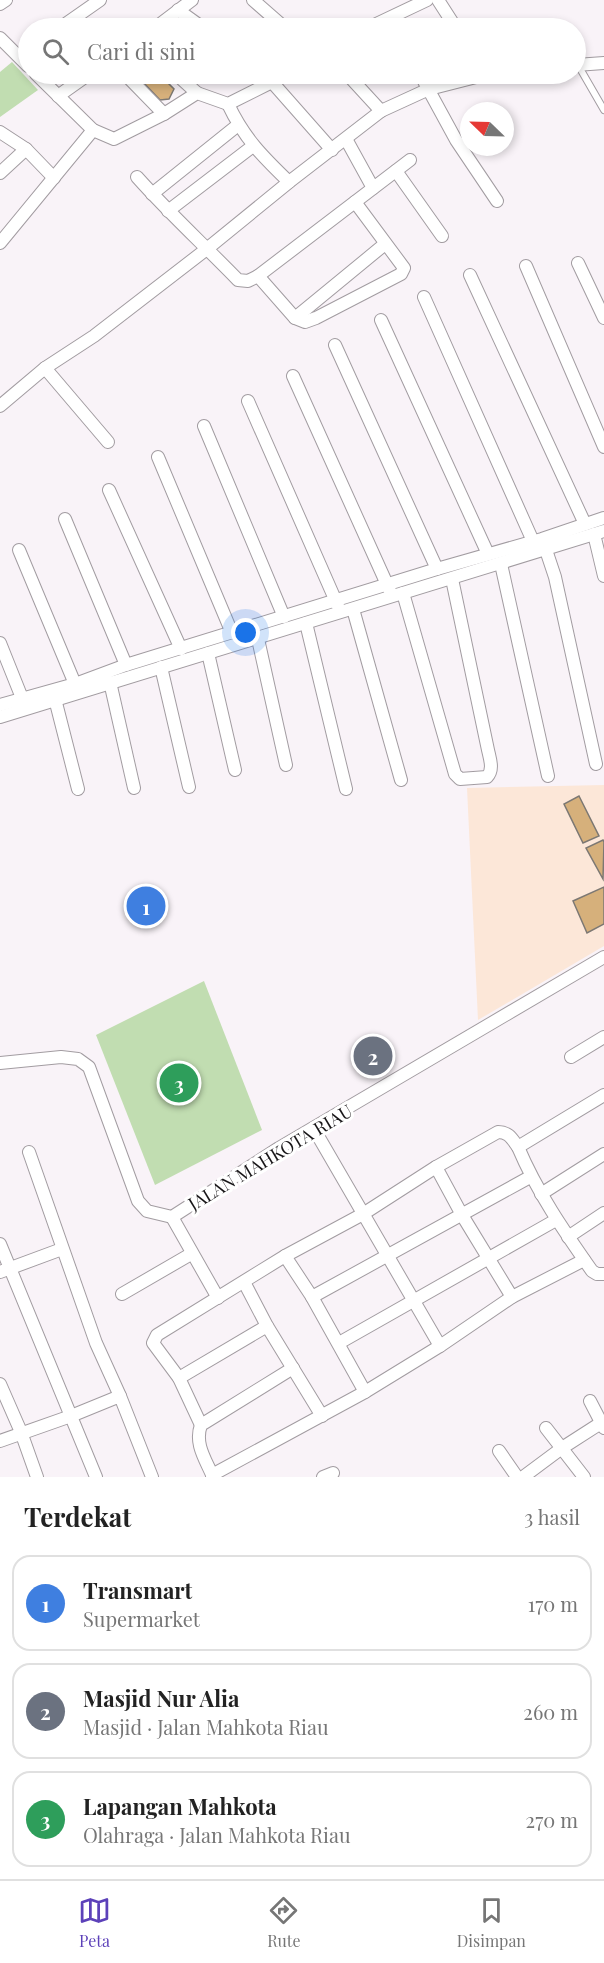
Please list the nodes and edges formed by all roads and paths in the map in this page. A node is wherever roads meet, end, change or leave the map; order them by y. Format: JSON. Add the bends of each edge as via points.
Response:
{"nodes":[{"id":1,"x":6,"y":0,"type":"edge"},
{"id":2,"x":99,"y":0,"type":"edge"},
{"id":3,"x":192,"y":0,"type":"edge"},
{"id":4,"x":253,"y":0,"type":"edge"},
{"id":5,"x":426,"y":0,"type":"edge"},
{"id":6,"x":438,"y":0,"type":"edge"},
{"id":7,"x":0,"y":4,"type":"edge"},
{"id":8,"x":178,"y":10,"type":"junction"},
{"id":9,"x":74,"y":18,"type":"edge"},
{"id":10,"x":168,"y":18,"type":"edge"},
{"id":11,"x":189,"y":18,"type":"edge"},
{"id":12,"x":274,"y":18,"type":"edge"},
{"id":13,"x":400,"y":18,"type":"edge"},
{"id":14,"x":450,"y":18,"type":"edge"},
{"id":15,"x":0,"y":38,"type":"edge"},
{"id":16,"x":18,"y":52,"type":"edge"},
{"id":17,"x":604,"y":63,"type":"edge"},
{"id":18,"x":586,"y":64,"type":"edge"},
{"id":19,"x":586,"y":80,"type":"edge"},
{"id":20,"x":46,"y":84,"type":"edge"},
{"id":21,"x":75,"y":84,"type":"edge"},
{"id":22,"x":135,"y":84,"type":"edge"},
{"id":23,"x":187,"y":84,"type":"edge"},
{"id":24,"x":268,"y":84,"type":"edge"},
{"id":25,"x":274,"y":84,"type":"edge"},
{"id":26,"x":356,"y":84,"type":"edge"},
{"id":27,"x":426,"y":84,"type":"edge"},
{"id":28,"x":447,"y":84,"type":"edge"},
{"id":29,"x":429,"y":89,"type":"junction"},
{"id":30,"x":197,"y":93,"type":"junction"},
{"id":31,"x":58,"y":96,"type":"junction"},
{"id":32,"x":228,"y":104,"type":"junction"},
{"id":33,"x":604,"y":110,"type":"edge"},
{"id":34,"x":381,"y":111,"type":"junction"},
{"id":35,"x":164,"y":114,"type":"junction"},
{"id":36,"x":238,"y":125,"type":"junction"},
{"id":37,"x":93,"y":130,"type":"junction"},
{"id":38,"x":0,"y":132,"type":"edge"},
{"id":39,"x":346,"y":139,"type":"junction"},
{"id":40,"x":253,"y":146,"type":"junction"},
{"id":41,"x":26,"y":150,"type":"junction"},
{"id":42,"x":332,"y":150,"type":"junction"},
{"id":43,"x":410,"y":160,"type":"dead end"},
{"id":44,"x":396,"y":171,"type":"junction"},
{"id":45,"x":0,"y":173,"type":"edge"},
{"id":46,"x":137,"y":177,"type":"dead end"},
{"id":47,"x":54,"y":178,"type":"junction"},
{"id":48,"x":289,"y":182,"type":"junction"},
{"id":49,"x":373,"y":188,"type":"junction"},
{"id":50,"x":152,"y":194,"type":"junction"},
{"id":51,"x":497,"y":201,"type":"dead end"},
{"id":52,"x":355,"y":202,"type":"junction"},
{"id":53,"x":168,"y":211,"type":"junction"},
{"id":54,"x":442,"y":236,"type":"dead end"},
{"id":55,"x":0,"y":243,"type":"edge"},
{"id":56,"x":385,"y":244,"type":"junction"},
{"id":57,"x":208,"y":248,"type":"junction"},
{"id":58,"x":578,"y":263,"type":"dead end"},
{"id":59,"x":526,"y":266,"type":"dead end"},
{"id":60,"x":470,"y":275,"type":"dead end"},
{"id":61,"x":258,"y":276,"type":"junction"},
{"id":62,"x":424,"y":297,"type":"dead end"},
{"id":63,"x":295,"y":318,"type":"junction"},
{"id":64,"x":604,"y":318,"type":"edge"},
{"id":65,"x":381,"y":320,"type":"dead end"},
{"id":66,"x":334,"y":345,"type":"dead end"},
{"id":67,"x":45,"y":368,"type":"junction"},
{"id":68,"x":293,"y":376,"type":"dead end"},
{"id":69,"x":248,"y":401,"type":"dead end"},
{"id":70,"x":0,"y":406,"type":"edge"},
{"id":71,"x":204,"y":426,"type":"dead end"},
{"id":72,"x":108,"y":442,"type":"dead end"},
{"id":73,"x":604,"y":447,"type":"edge"},
{"id":74,"x":158,"y":457,"type":"dead end"},
{"id":75,"x":109,"y":490,"type":"dead end"},
{"id":76,"x":604,"y":518,"type":"edge"},
{"id":77,"x":65,"y":519,"type":"dead end"},
{"id":78,"x":585,"y":524,"type":"junction"},
{"id":79,"x":599,"y":532,"type":"edge"},
{"id":80,"x":539,"y":545,"type":"junction"},
{"id":81,"x":19,"y":550,"type":"dead end"},
{"id":82,"x":488,"y":554,"type":"junction"},
{"id":83,"x":501,"y":564,"type":"junction"},
{"id":84,"x":437,"y":569,"type":"junction"},
{"id":85,"x":604,"y":576,"type":"edge"},
{"id":86,"x":452,"y":579,"type":"junction"},
{"id":87,"x":394,"y":591,"type":"junction"},
{"id":88,"x":337,"y":600,"type":"junction"},
{"id":89,"x":353,"y":609,"type":"junction"},
{"id":90,"x":340,"y":613,"type":"junction"},
{"id":91,"x":284,"y":617,"type":"junction"},
{"id":92,"x":306,"y":623,"type":"junction"},
{"id":93,"x":232,"y":633,"type":"junction"},
{"id":94,"x":258,"y":639,"type":"junction"},
{"id":95,"x":0,"y":643,"type":"edge"},
{"id":96,"x":181,"y":649,"type":"junction"},
{"id":97,"x":208,"y":653,"type":"junction"},
{"id":98,"x":126,"y":665,"type":"junction"},
{"id":99,"x":161,"y":667,"type":"junction"},
{"id":100,"x":104,"y":681,"type":"junction"},
{"id":101,"x":75,"y":684,"type":"junction"},
{"id":102,"x":54,"y":695,"type":"junction"},
{"id":103,"x":22,"y":698,"type":"junction"},
{"id":104,"x":0,"y":705,"type":"edge"},
{"id":105,"x":0,"y":717,"type":"edge"},
{"id":106,"x":596,"y":764,"type":"dead end"},
{"id":107,"x":286,"y":765,"type":"dead end"},
{"id":108,"x":235,"y":770,"type":"dead end"},
{"id":109,"x":548,"y":776,"type":"dead end"},
{"id":110,"x":401,"y":780,"type":"dead end"},
{"id":111,"x":189,"y":787,"type":"dead end"},
{"id":112,"x":134,"y":788,"type":"dead end"},
{"id":113,"x":78,"y":789,"type":"dead end"},
{"id":114,"x":346,"y":789,"type":"dead end"},
{"id":115,"x":604,"y":957,"type":"edge"},
{"id":116,"x":604,"y":1037,"type":"edge"},
{"id":117,"x":571,"y":1057,"type":"dead end"},
{"id":118,"x":0,"y":1063,"type":"edge"},
{"id":119,"x":604,"y":1095,"type":"edge"},
{"id":120,"x":314,"y":1129,"type":"junction"},
{"id":121,"x":518,"y":1147,"type":"junction"},
{"id":122,"x":29,"y":1152,"type":"dead end"},
{"id":123,"x":604,"y":1154,"type":"edge"},
{"id":124,"x":436,"y":1167,"type":"junction"},
{"id":125,"x":530,"y":1177,"type":"junction"},
{"id":126,"x":542,"y":1194,"type":"junction"},
{"id":127,"x":604,"y":1213,"type":"edge"},
{"id":128,"x":363,"y":1214,"type":"junction"},
{"id":129,"x":462,"y":1215,"type":"junction"},
{"id":130,"x":172,"y":1217,"type":"junction"},
{"id":131,"x":556,"y":1220,"type":"junction"},
{"id":132,"x":568,"y":1238,"type":"junction"},
{"id":133,"x":0,"y":1244,"type":"edge"},
{"id":134,"x":62,"y":1249,"type":"junction"},
{"id":135,"x":191,"y":1254,"type":"junction"},
{"id":136,"x":285,"y":1256,"type":"junction"},
{"id":137,"x":387,"y":1256,"type":"junction"},
{"id":138,"x":488,"y":1257,"type":"junction"},
{"id":139,"x":584,"y":1260,"type":"junction"},
{"id":140,"x":5,"y":1270,"type":"edge"},
{"id":141,"x":604,"y":1274,"type":"edge"},
{"id":142,"x":244,"y":1282,"type":"junction"},
{"id":143,"x":122,"y":1294,"type":"dead end"},
{"id":144,"x":312,"y":1297,"type":"junction"},
{"id":145,"x":512,"y":1297,"type":"junction"},
{"id":146,"x":218,"y":1298,"type":"junction"},
{"id":147,"x":413,"y":1301,"type":"junction"},
{"id":148,"x":267,"y":1326,"type":"junction"},
{"id":149,"x":339,"y":1343,"type":"junction"},
{"id":150,"x":440,"y":1346,"type":"junction"},
{"id":151,"x":293,"y":1368,"type":"junction"},
{"id":152,"x":179,"y":1378,"type":"junction"},
{"id":153,"x":0,"y":1384,"type":"edge"},
{"id":154,"x":365,"y":1392,"type":"junction"},
{"id":155,"x":120,"y":1396,"type":"junction"},
{"id":156,"x":590,"y":1401,"type":"dead end"},
{"id":157,"x":71,"y":1416,"type":"junction"},
{"id":158,"x":322,"y":1416,"type":"junction"},
{"id":159,"x":603,"y":1424,"type":"edge"},
{"id":160,"x":201,"y":1425,"type":"junction"},
{"id":161,"x":546,"y":1428,"type":"dead end"},
{"id":162,"x":21,"y":1432,"type":"junction"},
{"id":163,"x":0,"y":1441,"type":"edge"},
{"id":164,"x":562,"y":1448,"type":"junction"},
{"id":165,"x":499,"y":1451,"type":"dead end"},
{"id":166,"x":213,"y":1476,"type":"edge"},
{"id":167,"x":37,"y":1477,"type":"edge"},
{"id":168,"x":96,"y":1477,"type":"edge"},
{"id":169,"x":152,"y":1477,"type":"edge"},
{"id":170,"x":517,"y":1477,"type":"edge"},
{"id":171,"x":523,"y":1477,"type":"edge"},
{"id":172,"x":584,"y":1477,"type":"edge"}],
"edges":[{"from":1,"to":7,"type":"street"},
{"from":2,"to":9,"type":"street"},
{"from":3,"to":8,"type":"street"},
{"from":4,"to":12,"type":"street"},
{"from":5,"to":13,"type":"street"},
{"from":6,"to":14,"type":"street"},
{"from":8,"to":10,"type":"street"},
{"from":8,"to":11,"type":"street"},
{"from":15,"to":16,"type":"street"},
{"from":17,"to":18,"type":"street"},
{"from":19,"to":33,"type":"lane"},
{"from":20,"to":31,"type":"street"},
{"from":21,"to":31,"type":"street"},
{"from":22,"to":35,"type":"street"},
{"from":23,"to":30,"type":"street"},
{"from":24,"to":32,"type":"street"},
{"from":25,"to":42,"type":"street"},
{"from":26,"to":34,"type":"street"},
{"from":27,"to":29,"type":"street"},
{"from":28,"to":29,"type":"street"},
{"from":29,"to":34,"type":"street"},
{"from":29,"to":51,"type":"street","via":[[456,140]]},
{"from":30,"to":32,"type":"street"},
{"from":30,"to":35,"type":"street"},
{"from":31,"to":37,"type":"street"},
{"from":32,"to":36,"type":"street"},
{"from":34,"to":39,"type":"street"},
{"from":35,"to":37,"type":"street","via":[[114,139]]},
{"from":36,"to":40,"type":"street"},
{"from":36,"to":50,"type":"street"},
{"from":37,"to":47,"type":"street"},
{"from":38,"to":41,"type":"street"},
{"from":39,"to":42,"type":"street"},
{"from":39,"to":49,"type":"street"},
{"from":40,"to":48,"type":"street"},
{"from":40,"to":53,"type":"street"},
{"from":41,"to":45,"type":"street"},
{"from":41,"to":47,"type":"street"},
{"from":42,"to":48,"type":"street"},
{"from":43,"to":44,"type":"street"},
{"from":44,"to":49,"type":"street"},
{"from":44,"to":54,"type":"street"},
{"from":46,"to":50,"type":"street"},
{"from":47,"to":55,"type":"street"},
{"from":48,"to":57,"type":"street"},
{"from":49,"to":52,"type":"street"},
{"from":50,"to":53,"type":"street"},
{"from":52,"to":56,"type":"street"},
{"from":52,"to":61,"type":"street"},
{"from":53,"to":57,"type":"street"},
{"from":56,"to":63,"type":"street"},
{"from":56,"to":63,"type":"street","via":[[404,268],[401,274],[309,321]]},
{"from":57,"to":61,"type":"street","via":[[238,280]]},
{"from":57,"to":67,"type":"street","via":[[94,336]]},
{"from":58,"to":64,"type":"street"},
{"from":59,"to":73,"type":"street"},
{"from":60,"to":78,"type":"street"},
{"from":61,"to":63,"type":"street"},
{"from":62,"to":80,"type":"street"},
{"from":65,"to":82,"type":"street"},
{"from":66,"to":84,"type":"street"},
{"from":67,"to":70,"type":"street"},
{"from":67,"to":72,"type":"street"},
{"from":68,"to":87,"type":"street"},
{"from":69,"to":88,"type":"street"},
{"from":71,"to":91,"type":"street"},
{"from":74,"to":93,"type":"street"},
{"from":75,"to":96,"type":"street"},
{"from":76,"to":78,"type":"street"},
{"from":77,"to":98,"type":"street"},
{"from":78,"to":80,"type":"street"},
{"from":79,"to":80,"type":"street"},
{"from":79,"to":85,"type":"street"},
{"from":80,"to":82,"type":"street"},
{"from":80,"to":83,"type":"street"},
{"from":80,"to":106,"type":"street","via":[[555,577]]},
{"from":81,"to":101,"type":"street"},
{"from":82,"to":84,"type":"street"},
{"from":83,"to":86,"type":"street"},
{"from":83,"to":109,"type":"street"},
{"from":84,"to":87,"type":"street"},
{"from":86,"to":87,"type":"street"},
{"from":86,"to":87,"type":"street","via":[[491,766],[487,777],[460,779],[454,774]]},
{"from":87,"to":88,"type":"street"},
{"from":87,"to":89,"type":"street"},
{"from":88,"to":90,"type":"street"},
{"from":88,"to":91,"type":"street"},
{"from":89,"to":90,"type":"street"},
{"from":89,"to":110,"type":"street"},
{"from":90,"to":92,"type":"street"},
{"from":91,"to":93,"type":"street"},
{"from":92,"to":94,"type":"street"},
{"from":92,"to":114,"type":"street"},
{"from":93,"to":96,"type":"street"},
{"from":94,"to":97,"type":"street"},
{"from":94,"to":107,"type":"street"},
{"from":95,"to":103,"type":"street"},
{"from":96,"to":98,"type":"street"},
{"from":97,"to":99,"type":"street"},
{"from":97,"to":108,"type":"street"},
{"from":98,"to":100,"type":"street"},
{"from":99,"to":100,"type":"street"},
{"from":99,"to":111,"type":"street"},
{"from":100,"to":101,"type":"street"},
{"from":100,"to":102,"type":"street"},
{"from":100,"to":112,"type":"street"},
{"from":101,"to":102,"type":"street"},
{"from":102,"to":103,"type":"street"},
{"from":102,"to":105,"type":"street"},
{"from":102,"to":113,"type":"street"},
{"from":103,"to":104,"type":"street"},
{"from":115,"to":120,"type":"street","name":"JALAN MAHKOTA RIAU"},
{"from":116,"to":117,"type":"street"},
{"from":118,"to":130,"type":"street","name":"JALAN MAHKOTA RIAU","via":[[61,1057],[78,1059],[89,1067],[138,1201],[147,1211]]},
{"from":119,"to":121,"type":"street"},
{"from":120,"to":128,"type":"street"},
{"from":120,"to":130,"type":"street","name":"JALAN MAHKOTA RIAU"},
{"from":121,"to":124,"type":"street","via":[[511,1136],[498,1132]]},
{"from":121,"to":125,"type":"street"},
{"from":122,"to":134,"type":"street"},
{"from":123,"to":126,"type":"street"},
{"from":124,"to":128,"type":"street"},
{"from":124,"to":129,"type":"street"},
{"from":125,"to":126,"type":"street"},
{"from":125,"to":129,"type":"street"},
{"from":126,"to":131,"type":"street"},
{"from":127,"to":132,"type":"street"},
{"from":128,"to":136,"type":"street"},
{"from":128,"to":137,"type":"street"},
{"from":129,"to":137,"type":"street"},
{"from":129,"to":138,"type":"street"},
{"from":130,"to":135,"type":"street"},
{"from":131,"to":132,"type":"street"},
{"from":131,"to":138,"type":"street"},
{"from":132,"to":139,"type":"street"},
{"from":133,"to":140,"type":"street"},
{"from":134,"to":140,"type":"street"},
{"from":134,"to":155,"type":"street"},
{"from":135,"to":143,"type":"street"},
{"from":135,"to":146,"type":"street"},
{"from":136,"to":142,"type":"street"},
{"from":136,"to":144,"type":"street"},
{"from":137,"to":144,"type":"street"},
{"from":137,"to":147,"type":"street"},
{"from":138,"to":145,"type":"street"},
{"from":138,"to":147,"type":"street"},
{"from":139,"to":141,"type":"street","via":[[592,1271]]},
{"from":139,"to":145,"type":"street"},
{"from":140,"to":157,"type":"street"},
{"from":142,"to":146,"type":"street"},
{"from":142,"to":148,"type":"street"},
{"from":144,"to":149,"type":"street"},
{"from":145,"to":150,"type":"street"},
{"from":146,"to":152,"type":"street","via":[[154,1338],[153,1343]]},
{"from":147,"to":149,"type":"street"},
{"from":147,"to":150,"type":"street"},
{"from":148,"to":151,"type":"street"},
{"from":148,"to":152,"type":"street"},
{"from":149,"to":154,"type":"street"},
{"from":150,"to":154,"type":"street"},
{"from":151,"to":158,"type":"street"},
{"from":151,"to":160,"type":"street"},
{"from":152,"to":160,"type":"street"},
{"from":153,"to":162,"type":"street"},
{"from":154,"to":158,"type":"street"},
{"from":155,"to":157,"type":"street"},
{"from":155,"to":169,"type":"street"},
{"from":156,"to":159,"type":"street"},
{"from":157,"to":162,"type":"street"},
{"from":157,"to":168,"type":"street"},
{"from":158,"to":166,"type":"street"},
{"from":159,"to":164,"type":"street"},
{"from":160,"to":166,"type":"street","via":[[199,1444]]},
{"from":161,"to":164,"type":"street"},
{"from":162,"to":163,"type":"street"},
{"from":162,"to":167,"type":"street"},
{"from":164,"to":171,"type":"street"},
{"from":164,"to":172,"type":"street"},
{"from":165,"to":170,"type":"street"}]}
